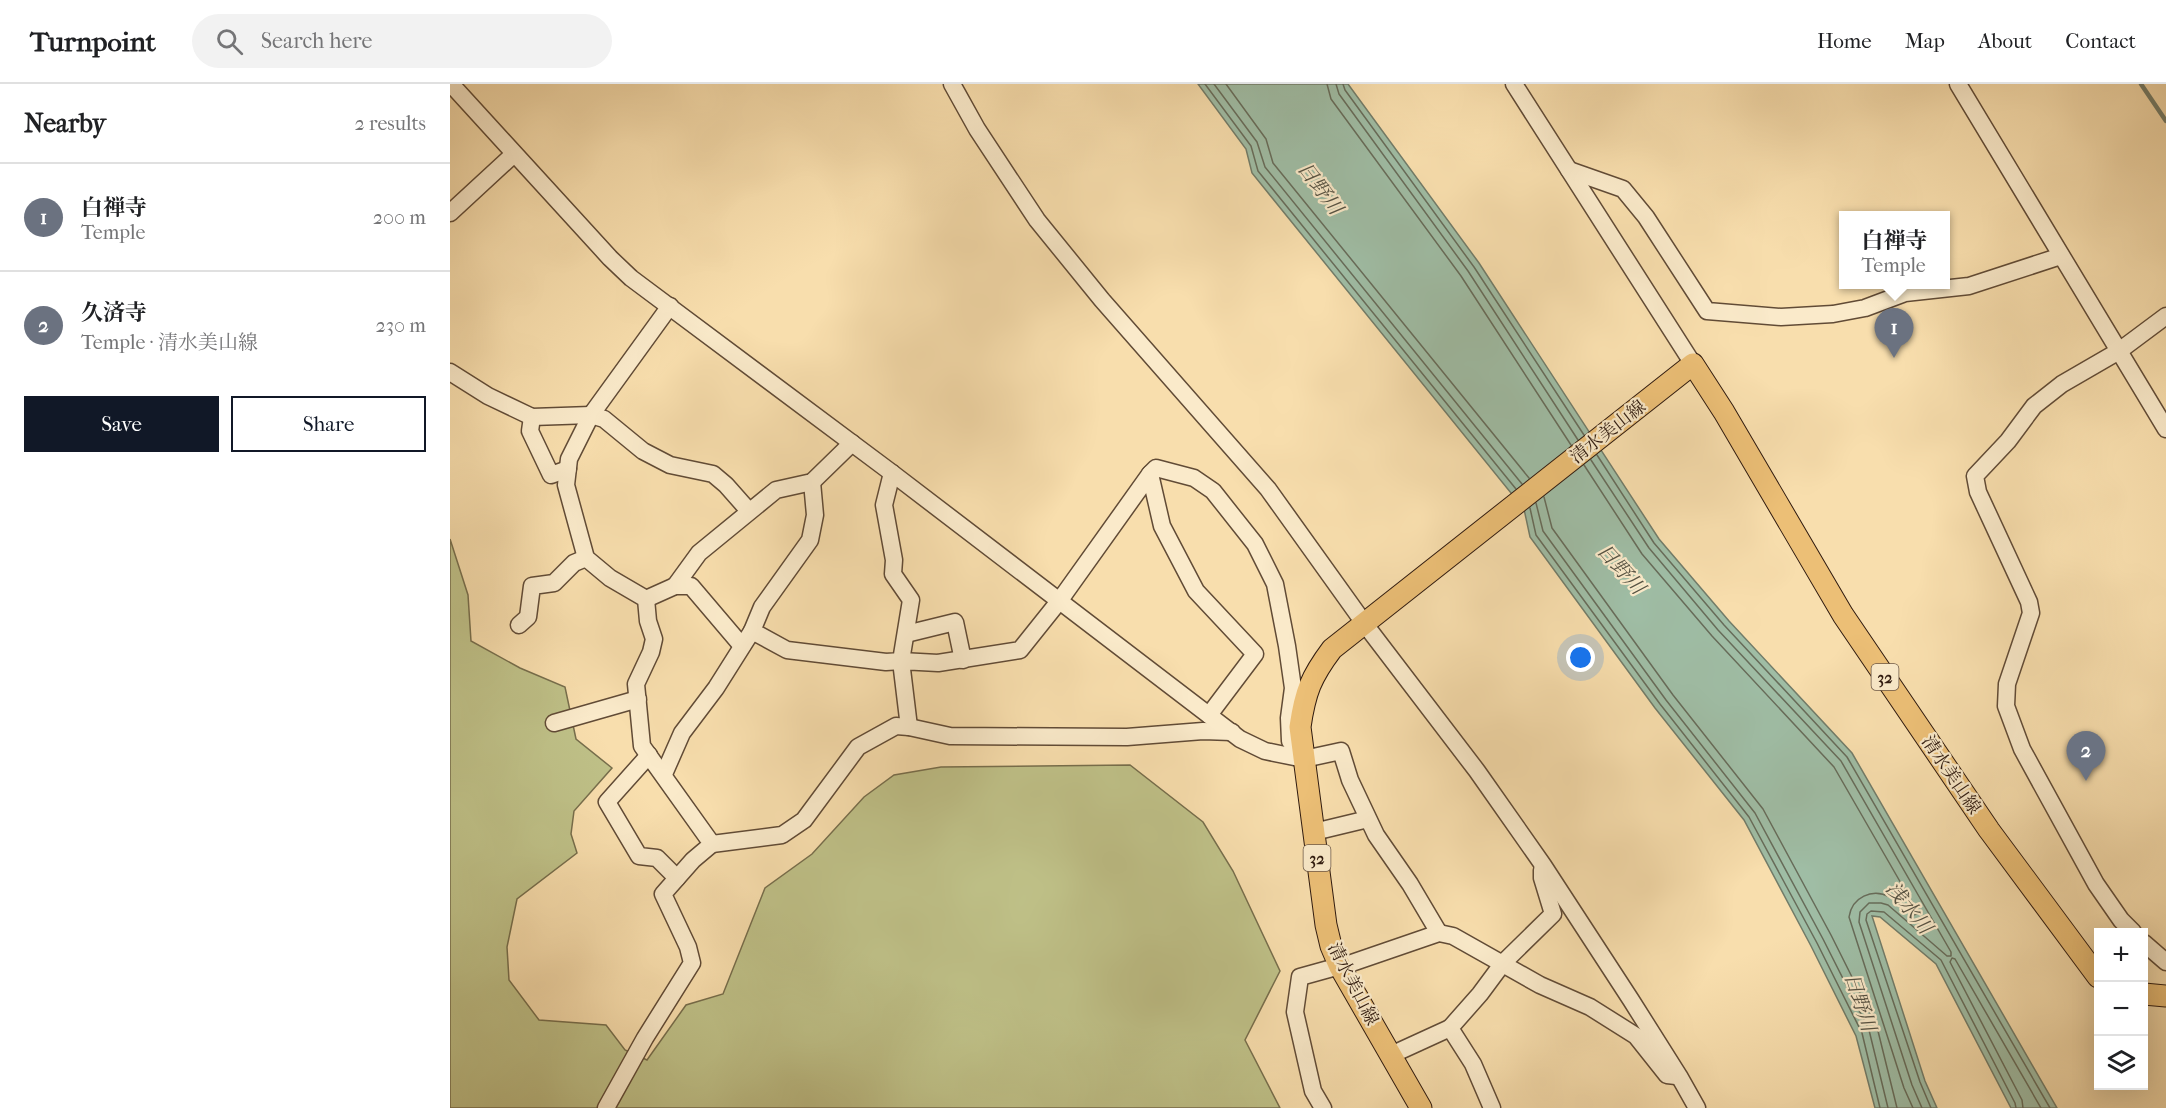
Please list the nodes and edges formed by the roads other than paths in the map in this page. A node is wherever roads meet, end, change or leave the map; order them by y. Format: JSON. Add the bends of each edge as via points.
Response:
{"nodes":[{"id":1,"x":451,"y":84,"type":"edge"},
{"id":2,"x":952,"y":84,"type":"edge"},
{"id":3,"x":1514,"y":84,"type":"edge"},
{"id":4,"x":1958,"y":84,"type":"edge"},
{"id":5,"x":514,"y":154,"type":"junction"},
{"id":6,"x":1569,"y":170,"type":"junction"},
{"id":7,"x":450,"y":213,"type":"edge"},
{"id":8,"x":2061,"y":256,"type":"junction"},
{"id":9,"x":1950,"y":288,"type":"edge"},
{"id":10,"x":1942,"y":289,"type":"edge"},
{"id":11,"x":670,"y":306,"type":"junction"},
{"id":12,"x":2166,"y":316,"type":"edge"},
{"id":13,"x":2119,"y":351,"type":"junction"},
{"id":14,"x":1693,"y":364,"type":"junction"},
{"id":15,"x":450,"y":372,"type":"edge"},
{"id":16,"x":591,"y":415,"type":"junction"},
{"id":17,"x":532,"y":417,"type":"junction"},
{"id":18,"x":2166,"y":429,"type":"edge"},
{"id":19,"x":852,"y":443,"type":"junction"},
{"id":20,"x":568,"y":470,"type":"junction"},
{"id":21,"x":892,"y":473,"type":"junction"},
{"id":22,"x":1150,"y":474,"type":"junction"},
{"id":23,"x":812,"y":482,"type":"junction"},
{"id":24,"x":749,"y":511,"type":"junction"},
{"id":25,"x":586,"y":558,"type":"junction"},
{"id":26,"x":675,"y":586,"type":"junction"},
{"id":27,"x":646,"y":599,"type":"junction"},
{"id":28,"x":1060,"y":600,"type":"junction"},
{"id":29,"x":1370,"y":618,"type":"junction"},
{"id":30,"x":519,"y":625,"type":"dead end"},
{"id":31,"x":752,"y":631,"type":"junction"},
{"id":32,"x":906,"y":634,"type":"junction"},
{"id":33,"x":742,"y":646,"type":"junction"},
{"id":34,"x":963,"y":660,"type":"junction"},
{"id":35,"x":901,"y":662,"type":"junction"},
{"id":36,"x":638,"y":699,"type":"junction"},
{"id":37,"x":1209,"y":715,"type":"junction"},
{"id":38,"x":554,"y":723,"type":"dead end"},
{"id":39,"x":909,"y":727,"type":"junction"},
{"id":40,"x":1232,"y":732,"type":"junction"},
{"id":41,"x":649,"y":755,"type":"junction"},
{"id":42,"x":1304,"y":759,"type":"junction"},
{"id":43,"x":664,"y":774,"type":"junction"},
{"id":44,"x":1368,"y":819,"type":"junction"},
{"id":45,"x":1314,"y":832,"type":"junction"},
{"id":46,"x":712,"y":844,"type":"junction"},
{"id":47,"x":1543,"y":865,"type":"junction"},
{"id":48,"x":677,"y":878,"type":"junction"},
{"id":49,"x":2128,"y":928,"type":"edge"},
{"id":50,"x":1439,"y":933,"type":"junction"},
{"id":51,"x":2148,"y":946,"type":"edge"},
{"id":52,"x":2166,"y":962,"type":"edge"},
{"id":53,"x":1503,"y":963,"type":"junction"},
{"id":54,"x":1338,"y":967,"type":"junction"},
{"id":55,"x":2094,"y":972,"type":"edge"},
{"id":56,"x":2148,"y":994,"type":"edge"},
{"id":57,"x":2166,"y":996,"type":"edge"},
{"id":58,"x":1450,"y":1028,"type":"junction"},
{"id":59,"x":1391,"y":1055,"type":"junction"},
{"id":60,"x":1679,"y":1076,"type":"junction"},
{"id":61,"x":606,"y":1108,"type":"edge"},
{"id":62,"x":1323,"y":1108,"type":"edge"},
{"id":63,"x":1421,"y":1108,"type":"edge"},
{"id":64,"x":1492,"y":1108,"type":"edge"},
{"id":65,"x":1697,"y":1108,"type":"edge"}],
"edges":[{"from":1,"to":5,"type":"street"},
{"from":2,"to":29,"type":"street","via":[[1037,220],[1268,489]]},
{"from":3,"to":6,"type":"street"},
{"from":4,"to":8,"type":"street"},
{"from":5,"to":7,"type":"street"},
{"from":5,"to":11,"type":"street","via":[[610,258]]},
{"from":6,"to":10,"type":"street","via":[[1623,189],[1646,217],[1707,311],[1780,317],[1833,314],[1865,308],[1905,293]]},
{"from":6,"to":14,"type":"street"},
{"from":8,"to":9,"type":"street","via":[[1969,286]]},
{"from":8,"to":13,"type":"street"},
{"from":11,"to":16,"type":"street"},
{"from":11,"to":19,"type":"street"},
{"from":12,"to":13,"type":"street"},
{"from":13,"to":18,"type":"street"},
{"from":13,"to":49,"type":"street","via":[[2062,384],[2034,406],[1976,476],[1978,492],[2031,613],[2007,684],[2007,706],[2022,750],[2096,884]]},
{"from":14,"to":29,"type":"main road","name":"清水美山線","number":"32"},
{"from":14,"to":55,"type":"main road","name":"清水美山線","number":"32","via":[[1843,615],[1989,830]]},
{"from":15,"to":17,"type":"street"},
{"from":16,"to":17,"type":"street"},
{"from":16,"to":20,"type":"street","via":[[569,459]]},
{"from":16,"to":24,"type":"street","via":[[604,419],[643,451],[670,465],[713,474]]},
{"from":17,"to":20,"type":"street","via":[[530,431],[551,475]]},
{"from":19,"to":21,"type":"street"},
{"from":19,"to":23,"type":"street"},
{"from":20,"to":25,"type":"street","via":[[566,485]]},
{"from":21,"to":28,"type":"street"},
{"from":21,"to":32,"type":"street","via":[[884,505],[893,574],[911,600]]},
{"from":22,"to":28,"type":"street"},
{"from":22,"to":37,"type":"street","via":[[1162,526],[1196,591],[1255,654]]},
{"from":22,"to":42,"type":"street","via":[[1156,468],[1194,478],[1213,491],[1255,544],[1275,584],[1293,688],[1290,741]]},
{"from":23,"to":24,"type":"street","via":[[776,490]]},
{"from":23,"to":31,"type":"street","via":[[814,515],[810,540],[762,607]]},
{"from":24,"to":26,"type":"street","via":[[699,553]]},
{"from":25,"to":27,"type":"street"},
{"from":25,"to":30,"type":"street","via":[[574,563],[554,583],[531,586],[528,617]]},
{"from":26,"to":27,"type":"street"},
{"from":26,"to":33,"type":"street","via":[[691,586]]},
{"from":27,"to":36,"type":"street","via":[[654,639],[636,684]]},
{"from":28,"to":34,"type":"street","via":[[1020,650]]},
{"from":28,"to":37,"type":"street"},
{"from":29,"to":42,"type":"main road","name":"清水美山線","number":"32","via":[[1332,649],[1315,671],[1304,699],[1300,727]]},
{"from":29,"to":47,"type":"street"},
{"from":31,"to":33,"type":"street"},
{"from":31,"to":35,"type":"street","via":[[787,650]]},
{"from":32,"to":34,"type":"street","via":[[955,622]]},
{"from":32,"to":35,"type":"street"},
{"from":33,"to":43,"type":"street","via":[[682,733]]},
{"from":34,"to":35,"type":"street"},
{"from":35,"to":39,"type":"street"},
{"from":36,"to":38,"type":"street"},
{"from":36,"to":41,"type":"street","via":[[642,746]]},
{"from":37,"to":40,"type":"street"},
{"from":39,"to":40,"type":"street","via":[[950,736],[1127,737]]},
{"from":39,"to":46,"type":"street","via":[[896,726],[858,747],[804,820],[782,835]]},
{"from":40,"to":42,"type":"street","via":[[1265,751]]},
{"from":41,"to":43,"type":"street"},
{"from":41,"to":48,"type":"street","via":[[607,802],[639,856],[657,858]]},
{"from":42,"to":44,"type":"street","via":[[1341,751]]},
{"from":42,"to":45,"type":"main road","name":"清水美山線","number":"32"},
{"from":43,"to":46,"type":"street"},
{"from":44,"to":45,"type":"street"},
{"from":44,"to":50,"type":"street"},
{"from":45,"to":54,"type":"main road","name":"清水美山線","number":"32","via":[[1326,925]]},
{"from":46,"to":48,"type":"street"},
{"from":47,"to":53,"type":"street","via":[[1542,878],[1553,914]]},
{"from":47,"to":60,"type":"street"},
{"from":48,"to":61,"type":"street","via":[[663,894],[692,963]]},
{"from":50,"to":53,"type":"street","via":[[1454,936]]},
{"from":50,"to":54,"type":"street"},
{"from":51,"to":52,"type":"street"},
{"from":53,"to":58,"type":"street"},
{"from":53,"to":60,"type":"street","via":[[1590,1007],[1636,1036],[1667,1076]]},
{"from":54,"to":59,"type":"main road","name":"清水美山線","number":"32"},
{"from":54,"to":62,"type":"street","via":[[1300,977],[1295,1012],[1313,1091]]},
{"from":56,"to":57,"type":"main road"},
{"from":58,"to":59,"type":"street"},
{"from":58,"to":64,"type":"street","via":[[1473,1064]]},
{"from":59,"to":63,"type":"main road","name":"清水美山線","number":"32"},
{"from":60,"to":65,"type":"street"}]}
